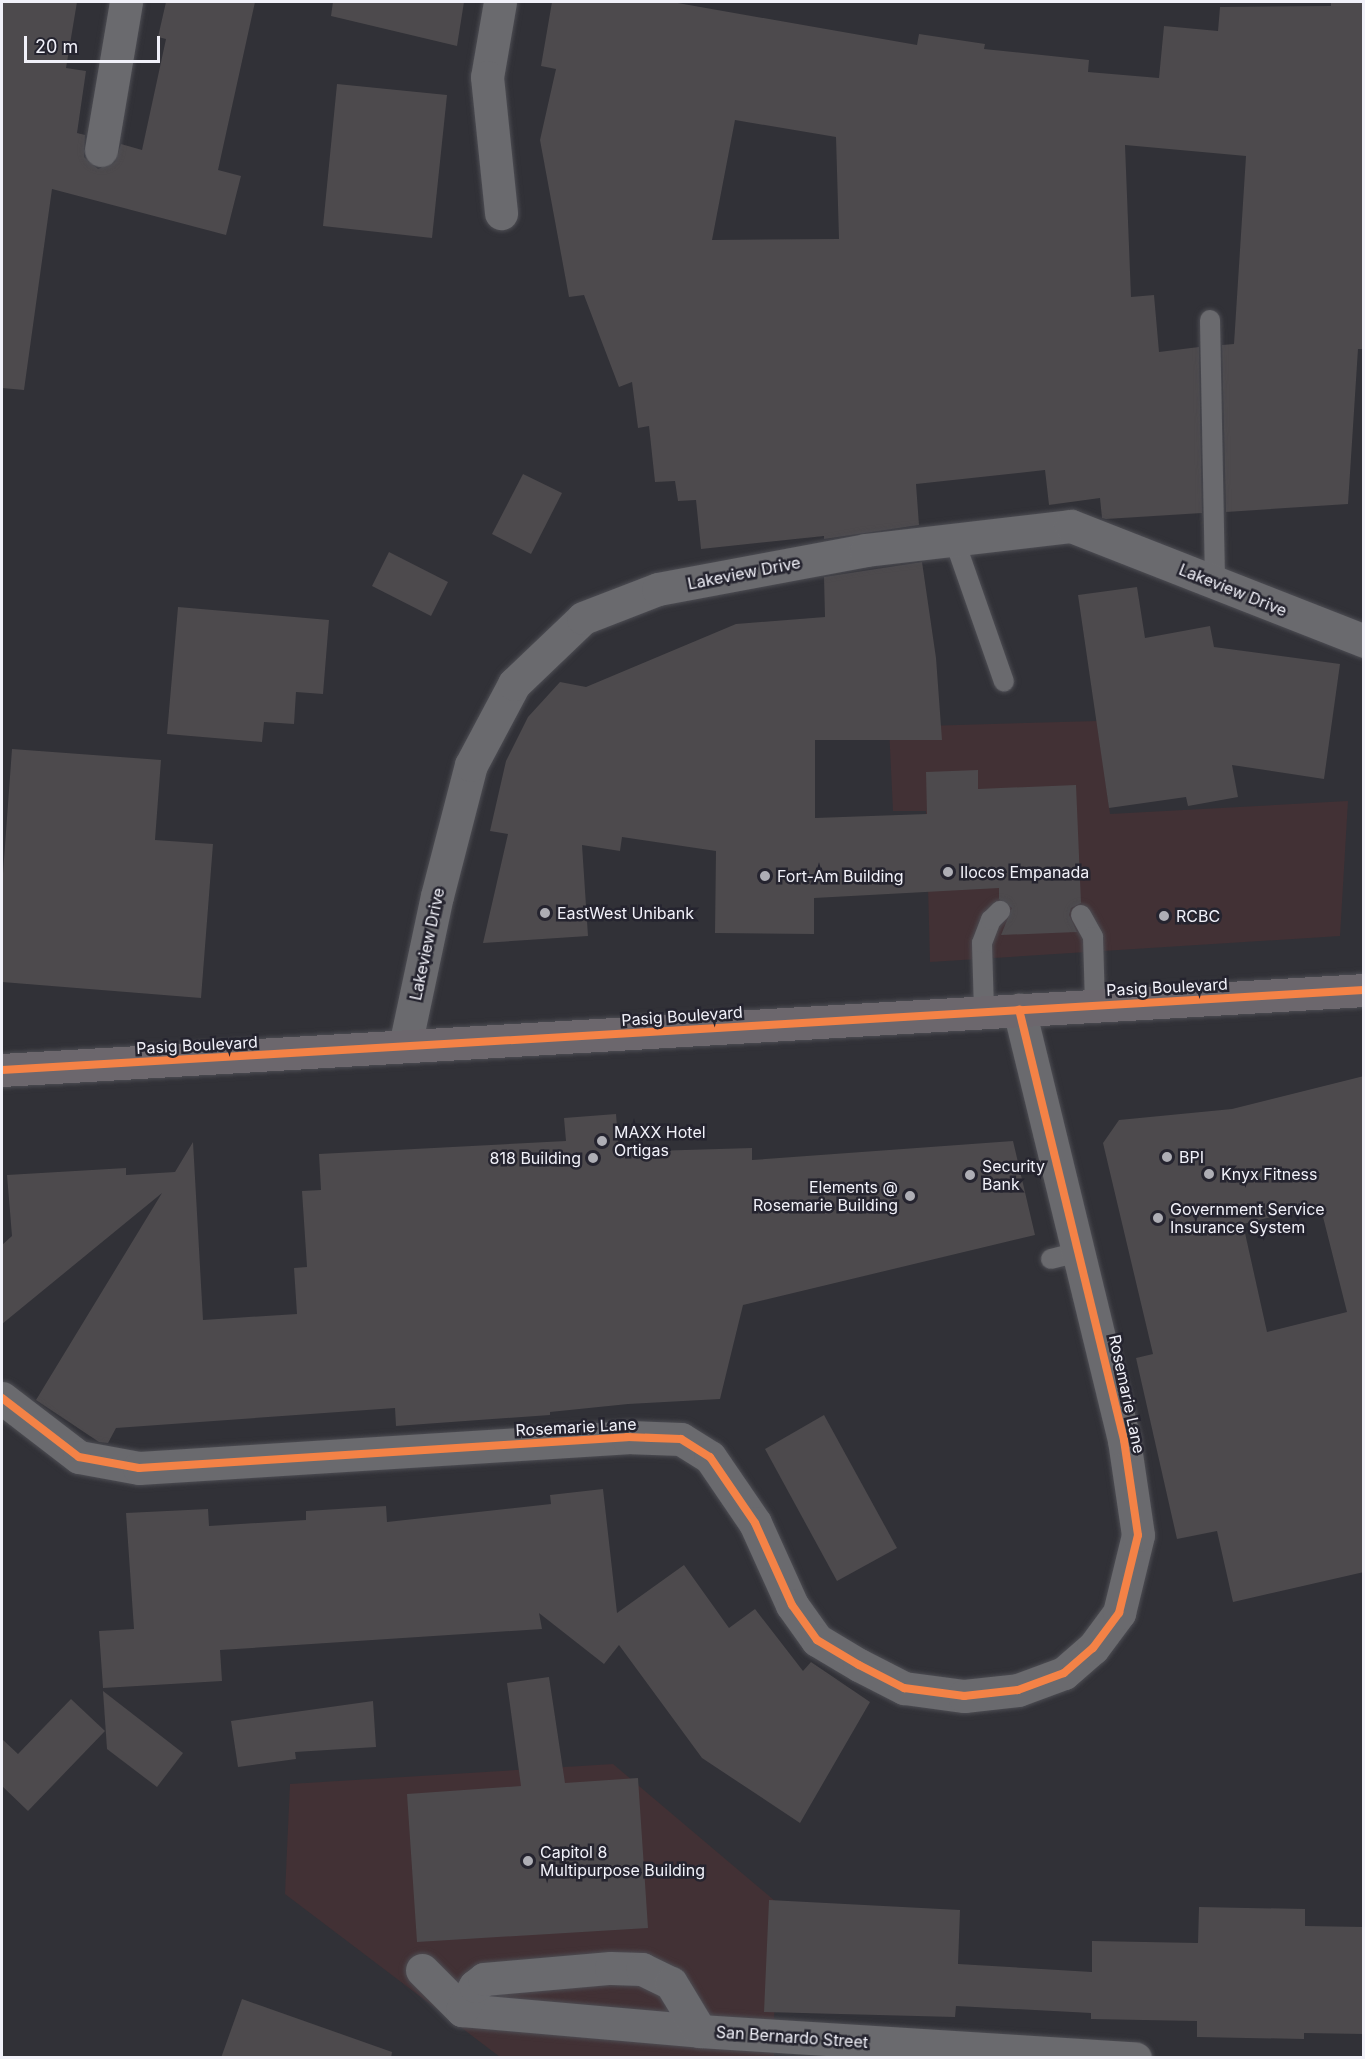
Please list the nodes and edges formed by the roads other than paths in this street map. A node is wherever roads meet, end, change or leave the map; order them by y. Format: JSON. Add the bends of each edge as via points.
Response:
{"nodes":[{"id":1,"x":126,"y":2,"type":"edge"},
{"id":2,"x":500,"y":2,"type":"edge"},
{"id":3,"x":102,"y":150,"type":"dead end"},
{"id":4,"x":501,"y":213,"type":"dead end"},
{"id":5,"x":1210,"y":320,"type":"dead end"},
{"id":6,"x":954,"y":539,"type":"junction"},
{"id":7,"x":1215,"y":583,"type":"junction"},
{"id":8,"x":1364,"y":641,"type":"edge"},
{"id":9,"x":1004,"y":682,"type":"dead end"},
{"id":10,"x":1000,"y":911,"type":"dead end"},
{"id":11,"x":1081,"y":915,"type":"dead end"},
{"id":12,"x":1364,"y":990,"type":"edge"},
{"id":13,"x":1095,"y":1005,"type":"junction"},
{"id":14,"x":1019,"y":1010,"type":"junction"},
{"id":15,"x":984,"y":1011,"type":"junction"},
{"id":16,"x":405,"y":1047,"type":"junction"},
{"id":17,"x":2,"y":1070,"type":"edge"},
{"id":18,"x":2,"y":1398,"type":"edge"},
{"id":19,"x":422,"y":1970,"type":"dead end"},
{"id":20,"x":462,"y":2010,"type":"junction"},
{"id":21,"x":700,"y":2031,"type":"junction"},
{"id":22,"x":950,"y":2053,"type":"edge"},
{"id":23,"x":1135,"y":2058,"type":"edge"}],
"edges":[{"from":1,"to":3,"type":"street"},
{"from":2,"to":4,"type":"street","via":[[487,77]]},
{"from":5,"to":7,"type":"lane"},
{"from":6,"to":7,"type":"street","name":"Lakeview Drive","via":[[1071,526]]},
{"from":6,"to":9,"type":"lane"},
{"from":6,"to":16,"type":"street","name":"Lakeview Drive","via":[[866,550],[658,589],[583,618],[514,684],[471,765],[437,896]]},
{"from":7,"to":8,"type":"street","name":"Lakeview Drive"},
{"from":10,"to":15,"type":"lane","via":[[991,920],[982,943]]},
{"from":11,"to":13,"type":"lane","via":[[1093,937]]},
{"from":12,"to":13,"type":"main road","name":"Pasig Boulevard"},
{"from":13,"to":14,"type":"main road","name":"Pasig Boulevard"},
{"from":14,"to":15,"type":"main road","name":"Pasig Boulevard"},
{"from":14,"to":18,"type":"street","name":"Rosemarie Lane","via":[[1065,1255],[1124,1440],[1138,1535],[1119,1613],[1093,1648],[1064,1673],[1018,1690],[964,1696],[904,1688],[817,1640],[792,1605],[755,1523],[710,1457],[681,1439],[627,1437],[139,1468],[80,1457]]},
{"from":15,"to":16,"type":"main road","name":"Pasig Boulevard"},
{"from":16,"to":17,"type":"main road","name":"Pasig Boulevard"},
{"from":19,"to":20,"type":"street"},
{"from":20,"to":21,"type":"street","name":"San Bernardo Street"},
{"from":20,"to":21,"type":"street","name":"San Bernardo Street","via":[[475,1986],[493,1977],[642,1969],[671,1983]]},
{"from":21,"to":22,"type":"street","name":"San Bernardo Street"},
{"from":22,"to":23,"type":"street","name":"San Bernardo Street"}]}
